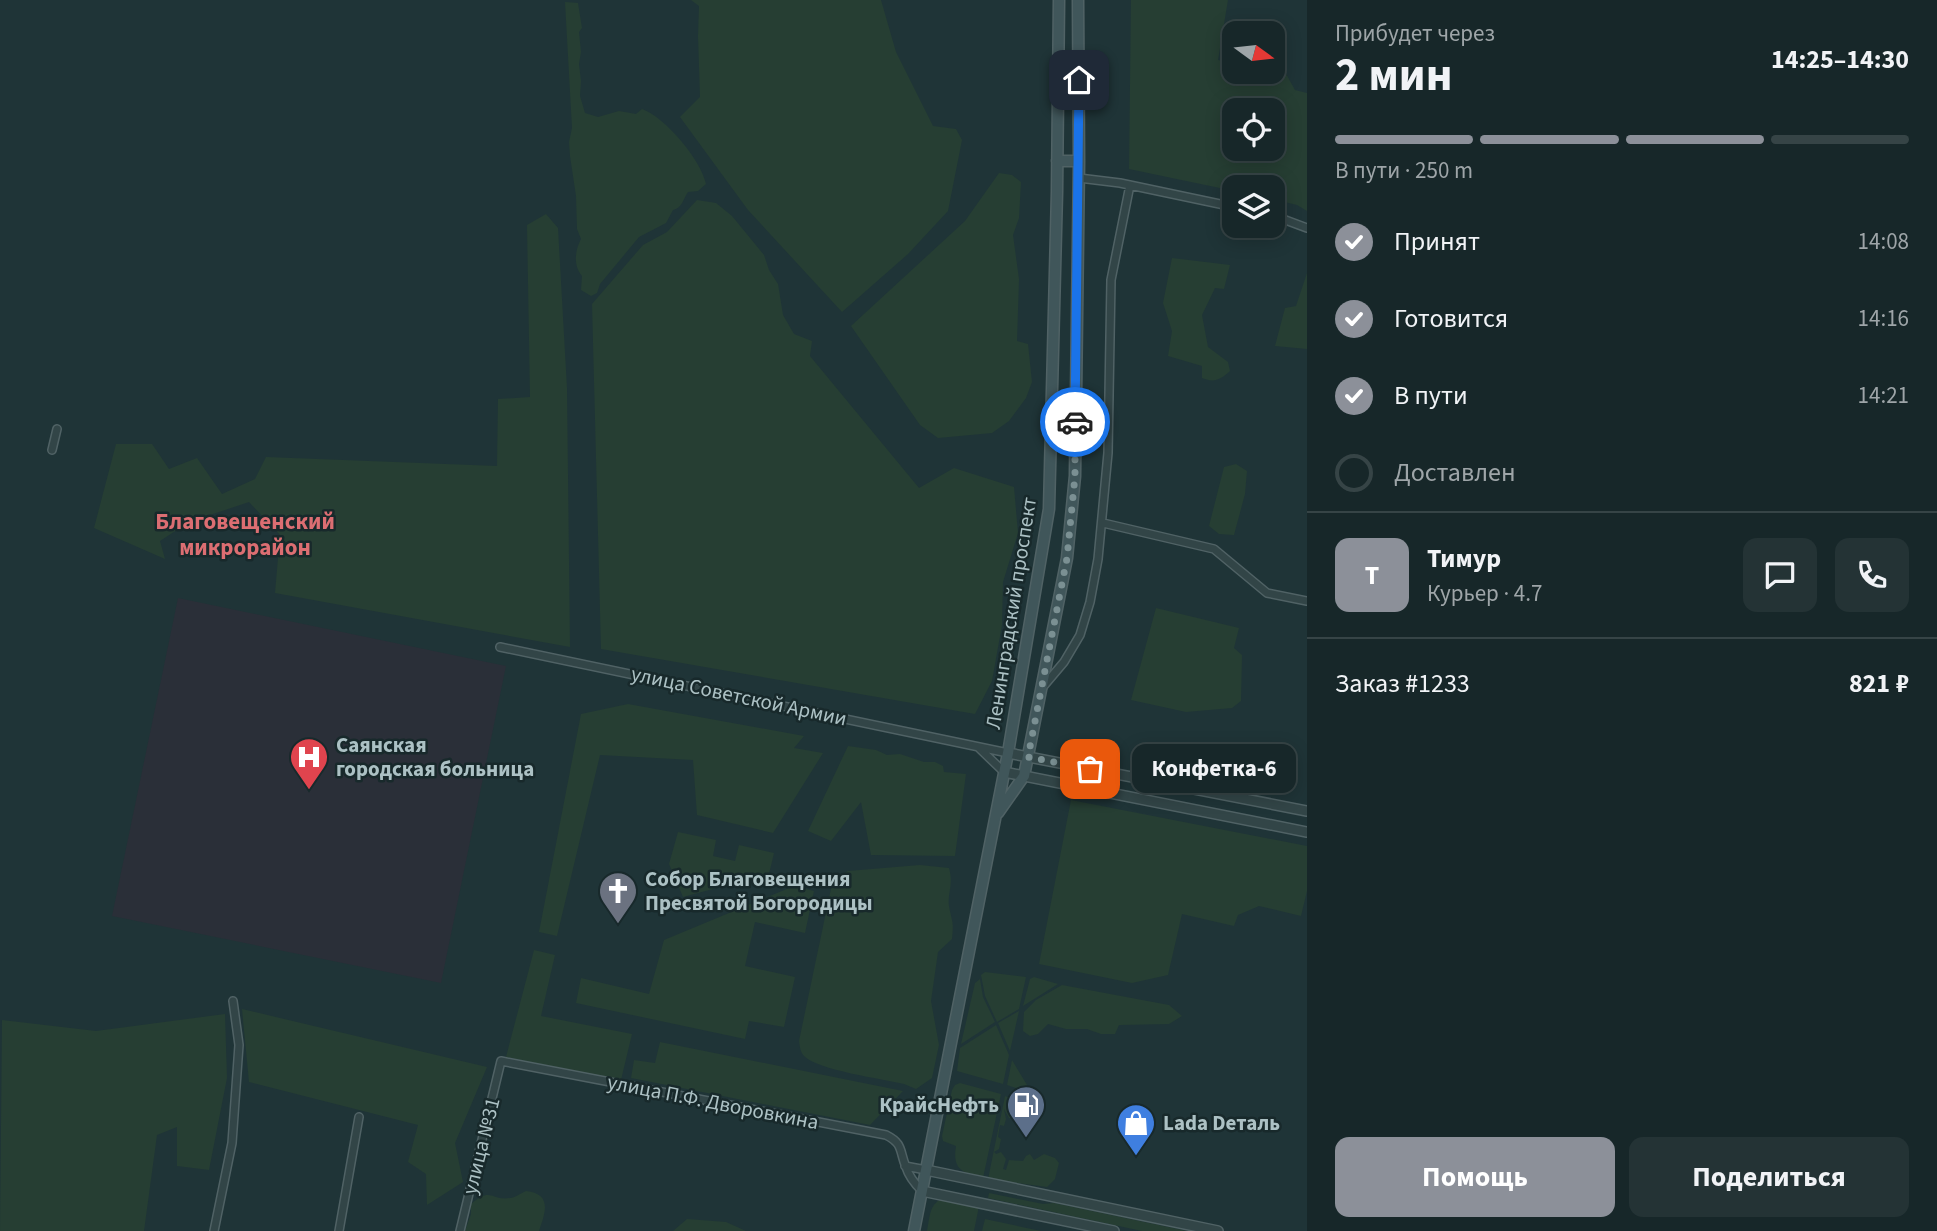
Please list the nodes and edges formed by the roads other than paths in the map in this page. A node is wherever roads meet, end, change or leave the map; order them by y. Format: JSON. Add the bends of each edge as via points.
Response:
{"nodes":[{"id":1,"x":1059,"y":0,"type":"edge"},
{"id":2,"x":1078,"y":0,"type":"edge"},
{"id":3,"x":1058,"y":161,"type":"junction"},
{"id":4,"x":1079,"y":161,"type":"junction"},
{"id":5,"x":1079,"y":178,"type":"junction"},
{"id":6,"x":1130,"y":185,"type":"junction"},
{"id":7,"x":1222,"y":204,"type":"edge"},
{"id":8,"x":1285,"y":220,"type":"edge"},
{"id":9,"x":1307,"y":228,"type":"edge"},
{"id":10,"x":57,"y":429,"type":"dead end"},
{"id":11,"x":52,"y":450,"type":"dead end"},
{"id":12,"x":1103,"y":523,"type":"junction"},
{"id":13,"x":1307,"y":601,"type":"edge"},
{"id":14,"x":500,"y":647,"type":"dead end"},
{"id":15,"x":1041,"y":688,"type":"junction"},
{"id":16,"x":977,"y":746,"type":"junction"},
{"id":17,"x":1008,"y":752,"type":"junction"},
{"id":18,"x":1028,"y":757,"type":"junction"},
{"id":19,"x":1004,"y":772,"type":"junction"},
{"id":20,"x":1024,"y":776,"type":"junction"},
{"id":21,"x":1307,"y":811,"type":"edge"},
{"id":22,"x":995,"y":816,"type":"junction"},
{"id":23,"x":1307,"y":832,"type":"edge"},
{"id":24,"x":233,"y":1001,"type":"dead end"},
{"id":25,"x":501,"y":1061,"type":"joint"},
{"id":26,"x":359,"y":1117,"type":"dead end"},
{"id":27,"x":905,"y":1166,"type":"junction"},
{"id":28,"x":926,"y":1170,"type":"junction"},
{"id":29,"x":922,"y":1191,"type":"junction"},
{"id":30,"x":214,"y":1231,"type":"edge"},
{"id":31,"x":339,"y":1231,"type":"edge"},
{"id":32,"x":460,"y":1231,"type":"edge"},
{"id":33,"x":914,"y":1231,"type":"edge"},
{"id":34,"x":1114,"y":1231,"type":"edge"},
{"id":35,"x":1218,"y":1231,"type":"edge"}],
"edges":[{"from":1,"to":3,"type":"main road","name":"Ленинградский проспект"},
{"from":2,"to":4,"type":"main road","name":"Ленинградский проспект"},
{"from":3,"to":4,"type":"main road"},
{"from":3,"to":17,"type":"main road","name":"Ленинградский проспект","via":[[1049,509]]},
{"from":4,"to":5,"type":"main road","name":"Ленинградский проспект"},
{"from":5,"to":6,"type":"street"},
{"from":5,"to":15,"type":"main road","name":"Ленинградский проспект","via":[[1075,476],[1067,558]]},
{"from":6,"to":7,"type":"street"},
{"from":6,"to":12,"type":"street","via":[[1111,280]]},
{"from":8,"to":9,"type":"street"},
{"from":10,"to":11,"type":"street"},
{"from":12,"to":13,"type":"street","via":[[1214,549],[1267,593]]},
{"from":12,"to":15,"type":"street","via":[[1080,635]]},
{"from":14,"to":16,"type":"street","name":"улица Советской Армии"},
{"from":15,"to":18,"type":"main road","name":"Ленинградский проспект"},
{"from":16,"to":17,"type":"street","name":"улица Советской Армии"},
{"from":16,"to":19,"type":"street"},
{"from":17,"to":18,"type":"street","name":"улица Советской Армии"},
{"from":17,"to":19,"type":"main road","name":"Ленинградский проспект"},
{"from":18,"to":20,"type":"main road","name":"Ленинградский проспект"},
{"from":18,"to":21,"type":"street","name":"улица Советской Армии"},
{"from":19,"to":20,"type":"street"},
{"from":19,"to":22,"type":"main road","name":"Ленинградский проспект"},
{"from":20,"to":22,"type":"main road","name":"Ленинградский проспект"},
{"from":20,"to":23,"type":"street"},
{"from":22,"to":28,"type":"main road","name":"Ленинградский проспект"},
{"from":24,"to":30,"type":"street","via":[[239,1045],[232,1143]]},
{"from":25,"to":27,"type":"street","name":"улица П.Ф. Дворовкина","via":[[886,1135],[896,1140]]},
{"from":25,"to":32,"type":"street","name":"улица №31"},
{"from":26,"to":31,"type":"street"},
{"from":27,"to":28,"type":"street"},
{"from":27,"to":29,"type":"street","name":"улица П.Ф. Дворовкина"},
{"from":28,"to":29,"type":"main road","name":"Ленинградский проспект"},
{"from":28,"to":35,"type":"street"},
{"from":29,"to":33,"type":"main road","name":"Ленинградский проспект"},
{"from":29,"to":34,"type":"street"}]}
